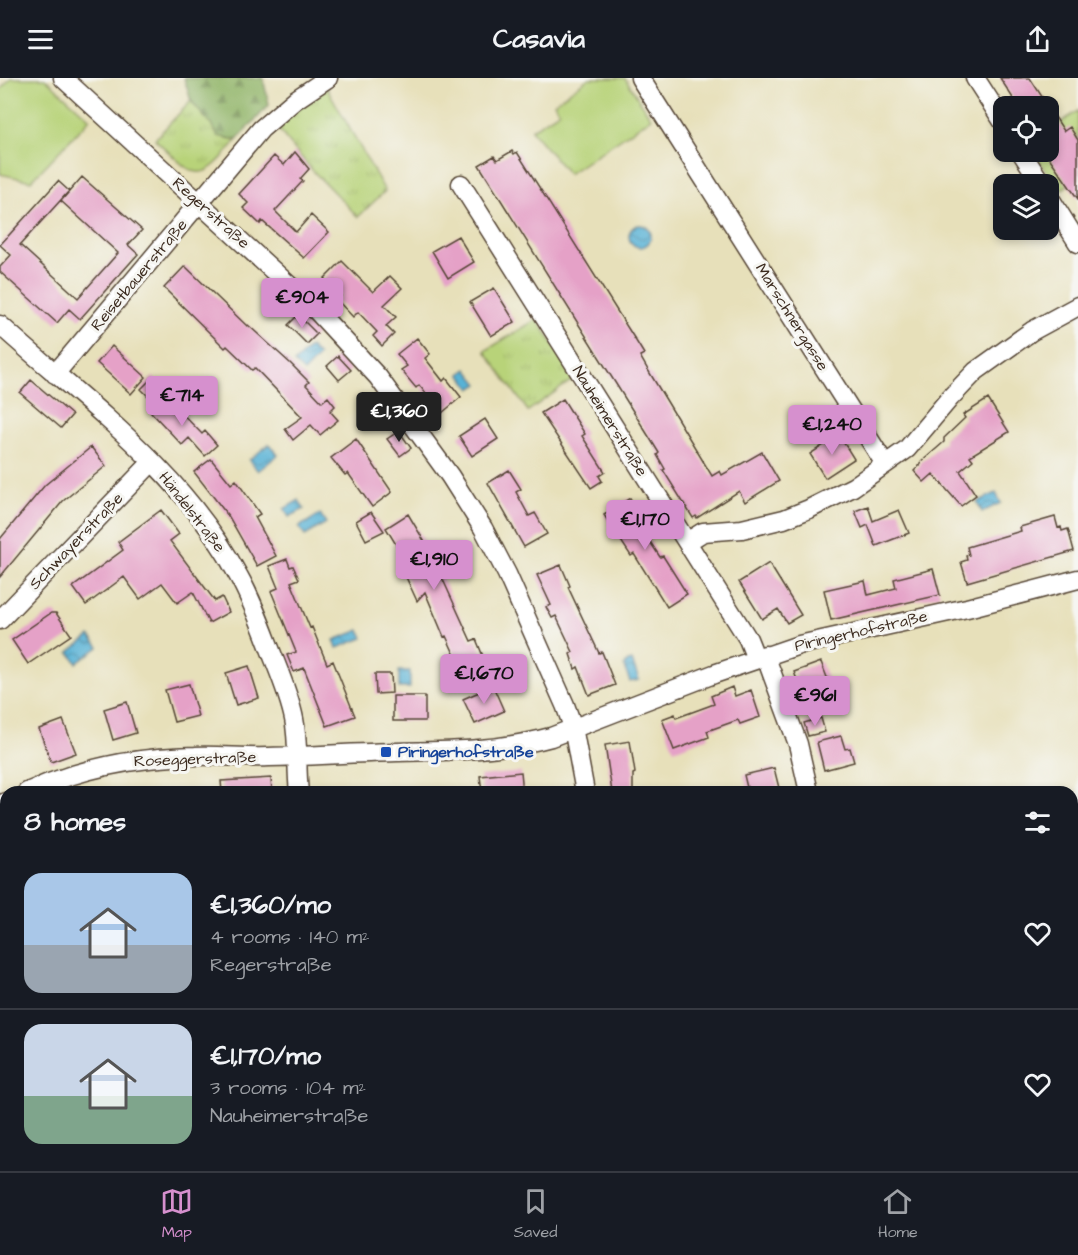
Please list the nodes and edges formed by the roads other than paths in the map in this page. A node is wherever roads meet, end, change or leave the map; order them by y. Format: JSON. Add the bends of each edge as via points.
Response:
{"nodes":[{"id":1,"x":63,"y":78,"type":"edge"},
{"id":2,"x":328,"y":78,"type":"edge"},
{"id":3,"x":640,"y":78,"type":"edge"},
{"id":4,"x":975,"y":78,"type":"edge"},
{"id":5,"x":993,"y":106,"type":"edge"},
{"id":6,"x":461,"y":184,"type":"dead end"},
{"id":7,"x":199,"y":202,"type":"junction"},
{"id":8,"x":1059,"y":213,"type":"edge"},
{"id":9,"x":1078,"y":243,"type":"edge"},
{"id":10,"x":1078,"y":306,"type":"edge"},
{"id":11,"x":0,"y":325,"type":"edge"},
{"id":12,"x":55,"y":374,"type":"junction"},
{"id":13,"x":152,"y":462,"type":"junction"},
{"id":14,"x":885,"y":464,"type":"junction"},
{"id":15,"x":687,"y":542,"type":"junction"},
{"id":16,"x":1078,"y":579,"type":"edge"},
{"id":17,"x":0,"y":620,"type":"edge"},
{"id":18,"x":760,"y":657,"type":"junction"},
{"id":19,"x":573,"y":728,"type":"junction"},
{"id":20,"x":297,"y":755,"type":"junction"},
{"id":21,"x":42,"y":786,"type":"edge"},
{"id":22,"x":298,"y":786,"type":"edge"},
{"id":23,"x":584,"y":786,"type":"edge"},
{"id":24,"x":807,"y":786,"type":"edge"}],
"edges":[{"from":1,"to":7,"type":"street","name":"Regerstraße"},
{"from":2,"to":7,"type":"street","name":"Reisetbauerstraße","via":[[261,129]]},
{"from":3,"to":14,"type":"street","name":"Marschnergasse"},
{"from":4,"to":5,"type":"street"},
{"from":6,"to":15,"type":"street","name":"Nauheimerstraße"},
{"from":7,"to":12,"type":"street","name":"Reisetbauerstraße"},
{"from":7,"to":19,"type":"street","name":"Regerstraße","via":[[347,342],[419,431],[483,528],[507,574]]},
{"from":8,"to":9,"type":"street"},
{"from":10,"to":14,"type":"street","via":[[1032,331],[976,371],[915,441]]},
{"from":11,"to":12,"type":"street","name":"Händelstraße"},
{"from":12,"to":13,"type":"street","name":"Händelstraße"},
{"from":13,"to":17,"type":"street","name":"Schwayerstraße"},
{"from":13,"to":20,"type":"street","name":"Händelstraße","via":[[193,507],[238,574],[283,682],[294,720]]},
{"from":14,"to":15,"type":"street","via":[[809,509],[766,524],[703,532]]},
{"from":15,"to":18,"type":"street","name":"Nauheimerstraße"},
{"from":16,"to":18,"type":"street","name":"Piringerhofstraße"},
{"from":18,"to":19,"type":"street","name":"Piringerhofstraße"},
{"from":18,"to":24,"type":"street","name":"Nauheimerstraße","via":[[798,744]]},
{"from":19,"to":20,"type":"street","name":"Piringerhofstraße","via":[[499,749]]},
{"from":19,"to":23,"type":"street","name":"Regerstraße"},
{"from":20,"to":21,"type":"street","name":"Roseggerstraße","via":[[134,759],[72,774]]},
{"from":20,"to":22,"type":"street","name":"Händelstraße"}]}
